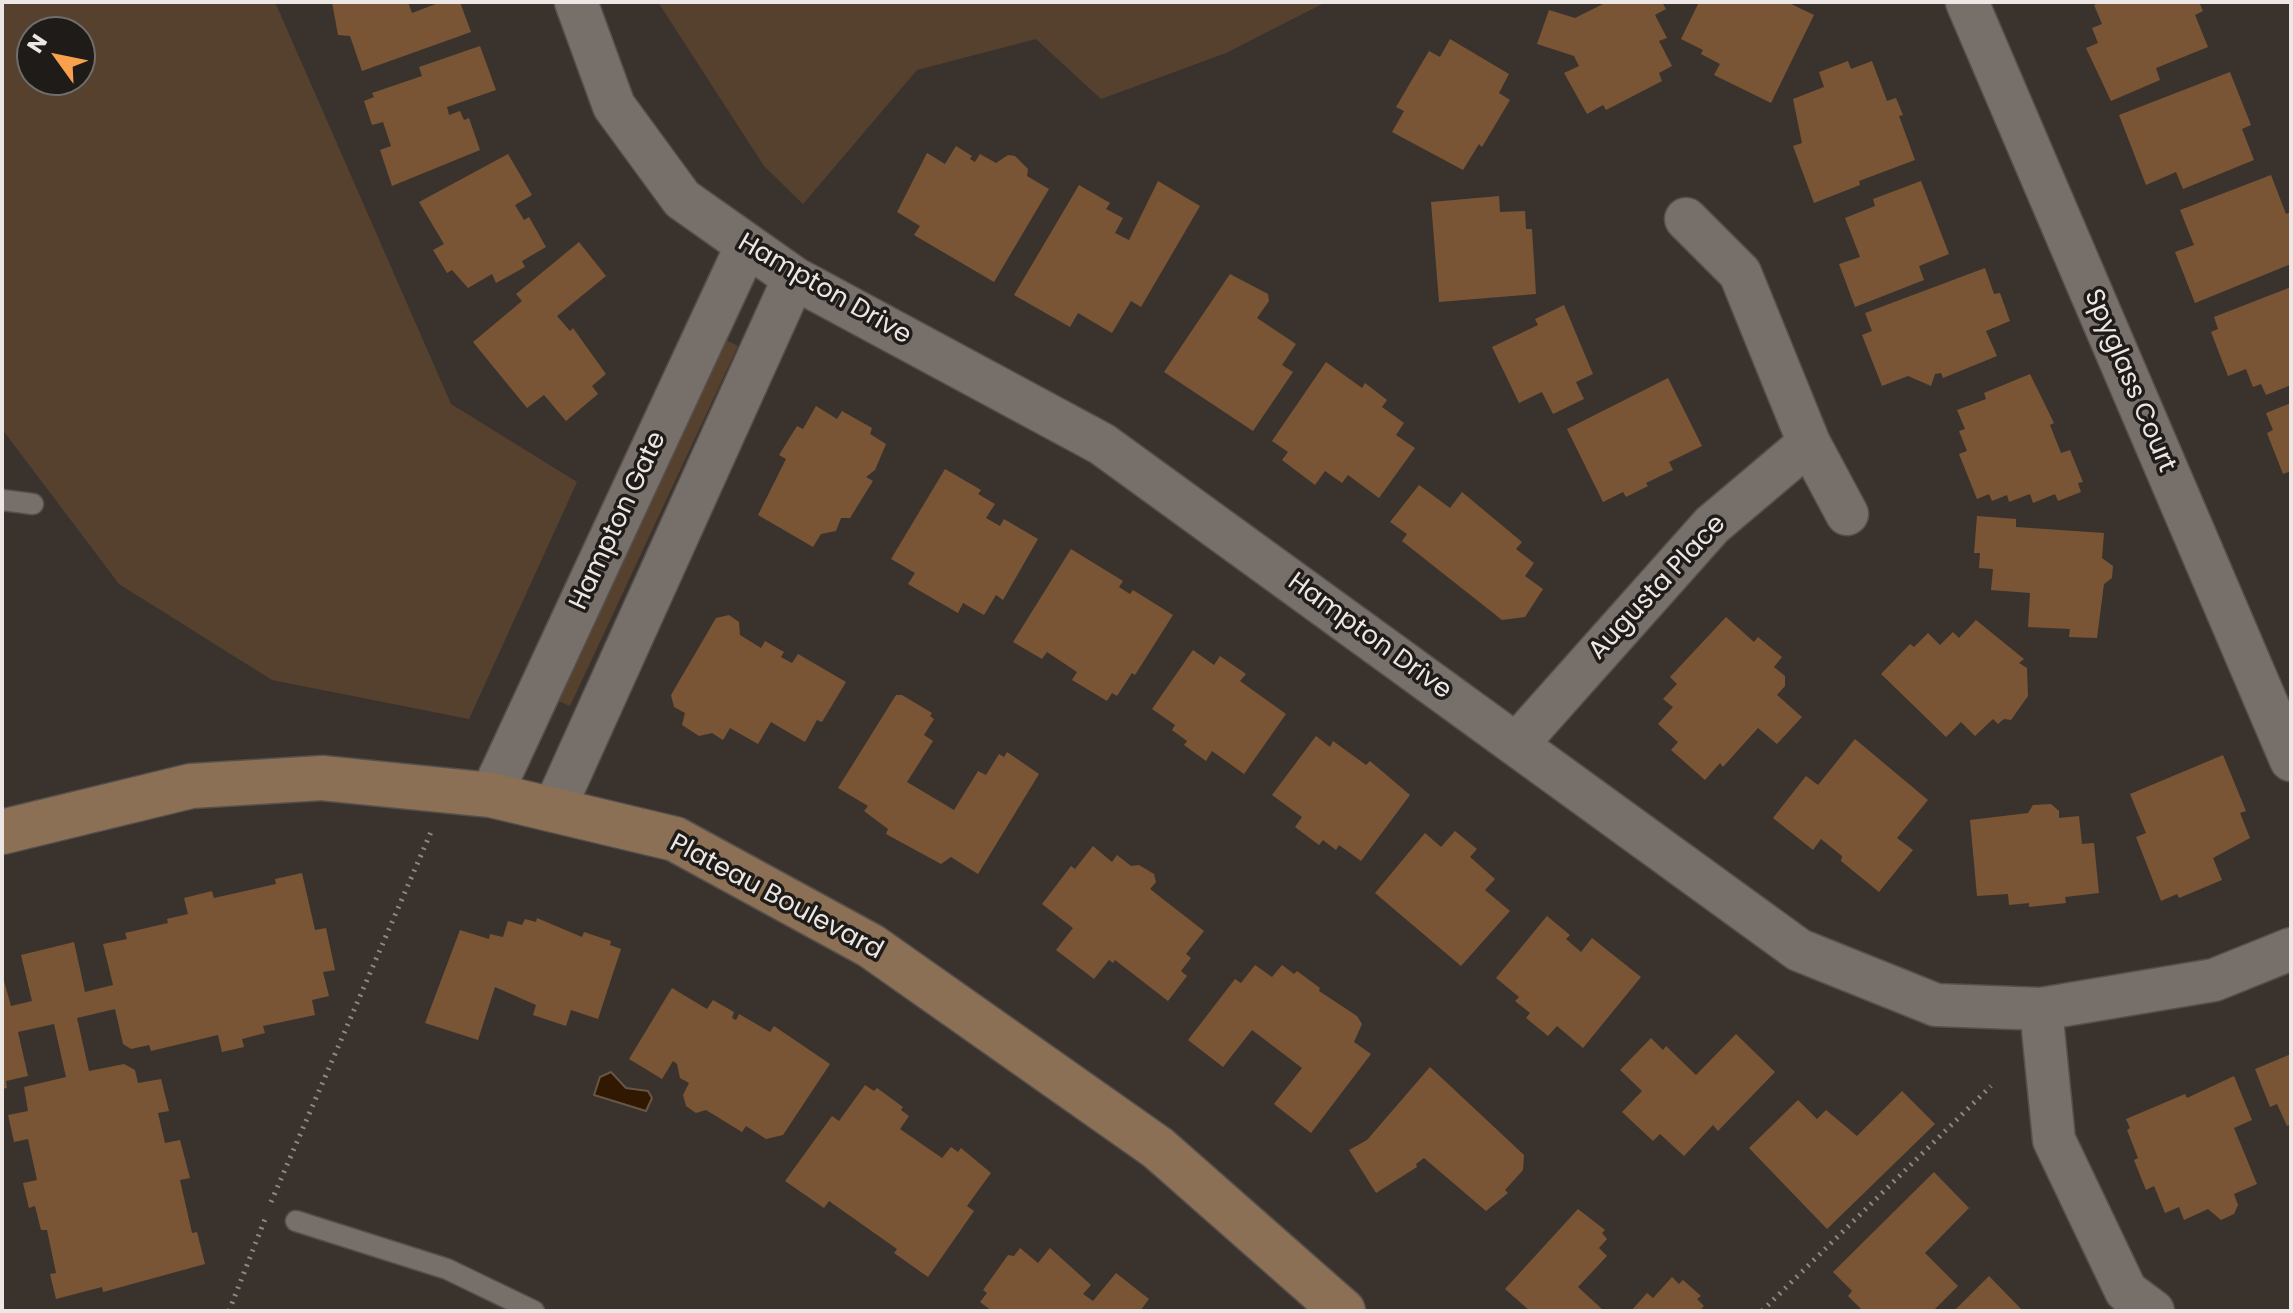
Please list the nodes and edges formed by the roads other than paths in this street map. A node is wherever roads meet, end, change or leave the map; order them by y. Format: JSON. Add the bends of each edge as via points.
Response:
{"nodes":[{"id":1,"x":576,"y":2,"type":"edge"},
{"id":2,"x":1967,"y":2,"type":"edge"},
{"id":3,"x":1686,"y":219,"type":"dead end"},
{"id":4,"x":746,"y":247,"type":"junction"},
{"id":5,"x":794,"y":278,"type":"junction"},
{"id":6,"x":1809,"y":443,"type":"junction"},
{"id":7,"x":2,"y":500,"type":"edge"},
{"id":8,"x":33,"y":504,"type":"dead end"},
{"id":9,"x":1847,"y":514,"type":"dead end"},
{"id":10,"x":1517,"y":744,"type":"junction"},
{"id":11,"x":2291,"y":760,"type":"edge"},
{"id":12,"x":491,"y":795,"type":"junction"},
{"id":13,"x":554,"y":809,"type":"junction"},
{"id":14,"x":2,"y":832,"type":"edge"},
{"id":15,"x":2291,"y":949,"type":"edge"},
{"id":16,"x":2041,"y":1009,"type":"junction"},
{"id":17,"x":296,"y":1221,"type":"dead end"},
{"id":18,"x":534,"y":1311,"type":"edge"},
{"id":19,"x":1343,"y":1311,"type":"edge"},
{"id":20,"x":2153,"y":1311,"type":"edge"}],
"edges":[{"from":1,"to":4,"type":"street","name":"Hampton Drive","via":[[614,106],[682,199]]},
{"from":2,"to":11,"type":"street","name":"Spyglass Court"},
{"from":3,"to":6,"type":"street","via":[[1740,273]]},
{"from":4,"to":5,"type":"street","name":"Hampton Drive"},
{"from":4,"to":12,"type":"street","name":"Hampton Gate"},
{"from":5,"to":10,"type":"street","name":"Hampton Drive","via":[[1102,444]]},
{"from":5,"to":13,"type":"street"},
{"from":6,"to":9,"type":"street"},
{"from":6,"to":10,"type":"street","name":"Augusta Place","via":[[1712,525]]},
{"from":7,"to":8,"type":"lane"},
{"from":10,"to":16,"type":"street","name":"Hampton Drive","via":[[1799,950],[1936,1005]]},
{"from":12,"to":13,"type":"street","name":"Plateau Boulevard"},
{"from":12,"to":14,"type":"street","name":"Plateau Boulevard","via":[[322,778],[191,786]]},
{"from":13,"to":19,"type":"street","name":"Plateau Boulevard","via":[[675,839],[871,946],[1158,1148]]},
{"from":15,"to":16,"type":"street","name":"Hampton Drive","via":[[2214,980]]},
{"from":16,"to":20,"type":"street","via":[[2054,1140],[2126,1291]]},
{"from":17,"to":18,"type":"lane","via":[[447,1269]]}]}
